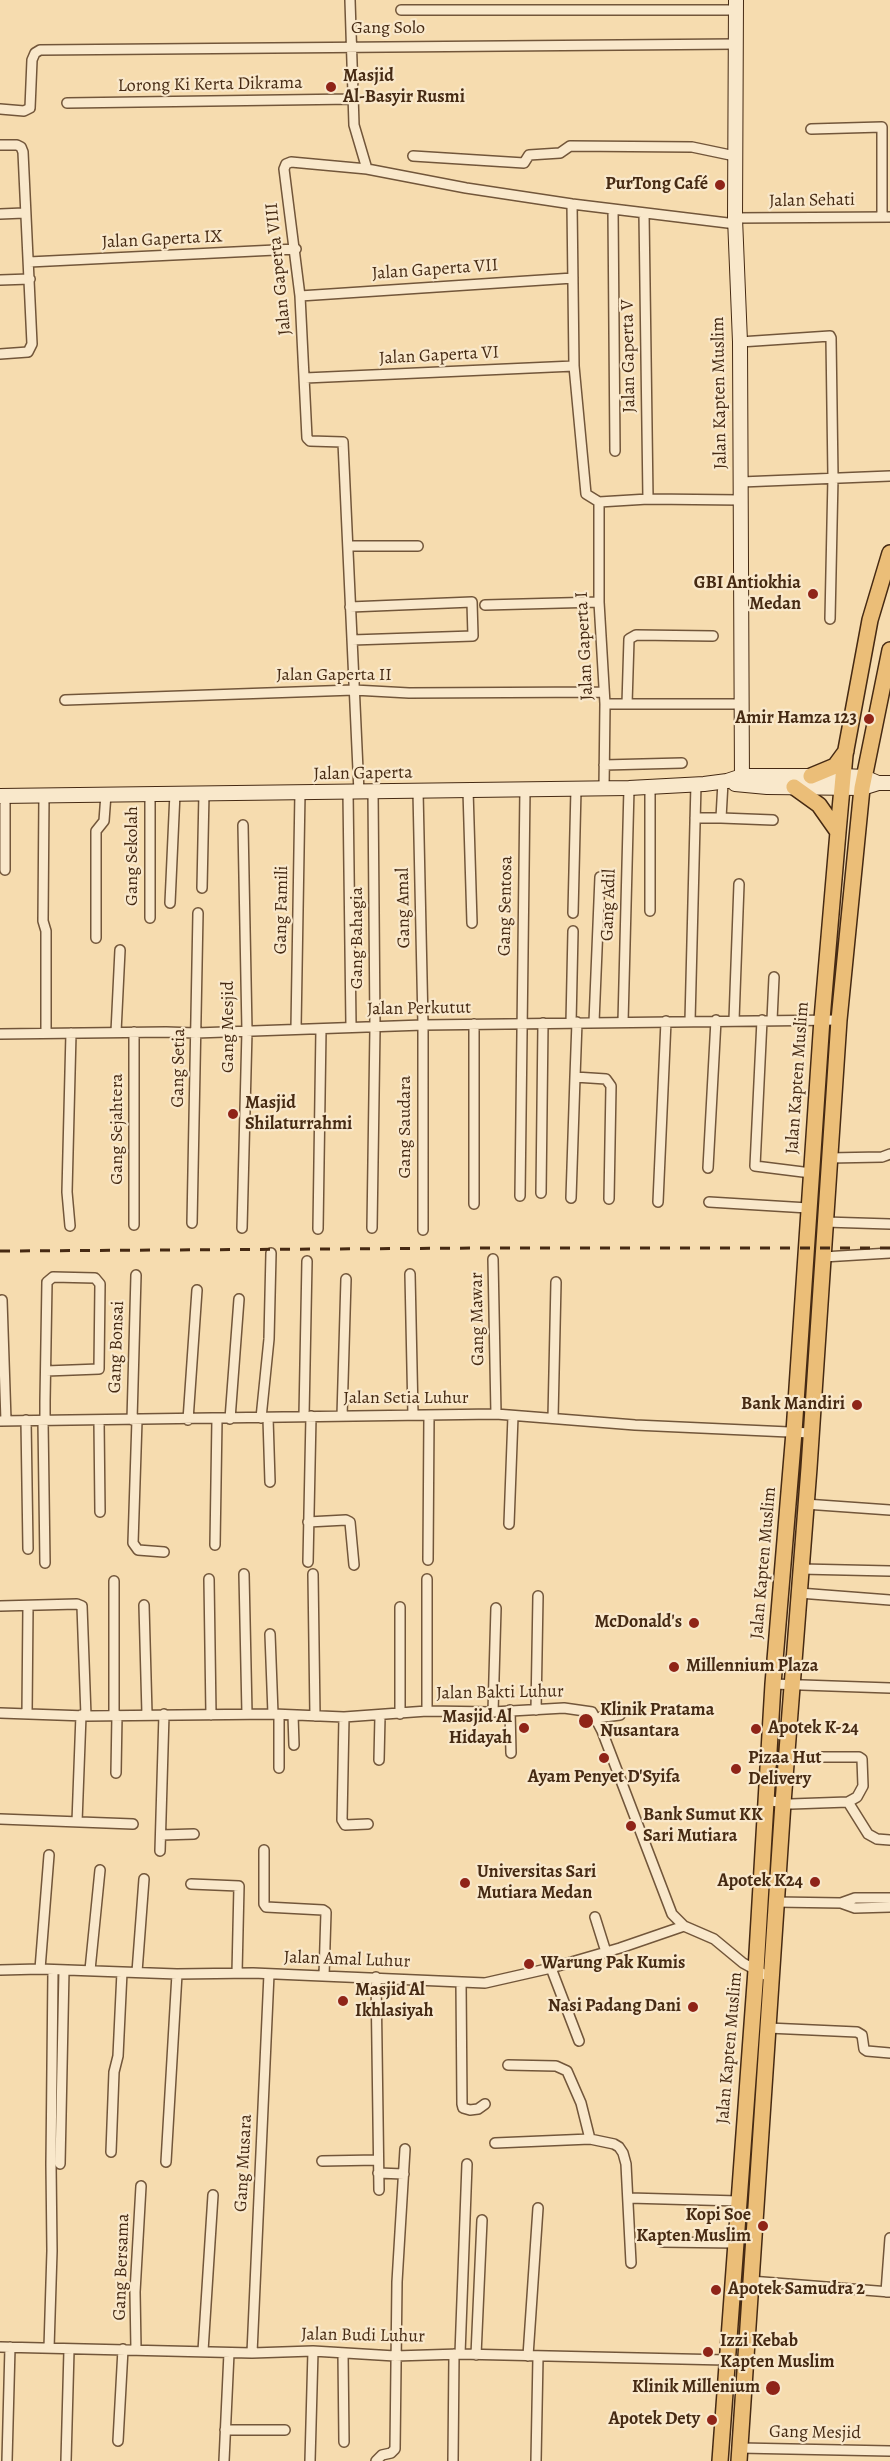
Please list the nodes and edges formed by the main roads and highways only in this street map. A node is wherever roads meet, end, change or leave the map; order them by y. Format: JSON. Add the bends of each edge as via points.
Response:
{"nodes":[{"id":1,"x":890,"y":553,"type":"edge"},
{"id":2,"x":890,"y":650,"type":"edge"},
{"id":3,"x":846,"y":750,"type":"junction"},
{"id":4,"x":811,"y":776,"type":"road end"},
{"id":5,"x":873,"y":783,"type":"edge"},
{"id":6,"x":794,"y":787,"type":"road end"},
{"id":7,"x":838,"y":832,"type":"junction"},
{"id":8,"x":739,"y":2455,"type":"edge"},
{"id":9,"x":720,"y":2461,"type":"edge"}],
"edges":[{"from":1,"to":3,"type":"main road","name":"Jalan Kapten Muslim","via":[[870,620]]},
{"from":2,"to":5,"type":"main road","name":"Jalan Kapten Muslim"},
{"from":3,"to":4,"type":"main road","via":[[835,766]]},
{"from":3,"to":7,"type":"main road","name":"Jalan Kapten Muslim"},
{"from":5,"to":8,"type":"main road","name":"Jalan Kapten Muslim","via":[[839,1020]]},
{"from":6,"to":7,"type":"main road","via":[[819,805]]},
{"from":7,"to":9,"type":"main road","name":"Jalan Kapten Muslim","via":[[773,1684]]}]}
